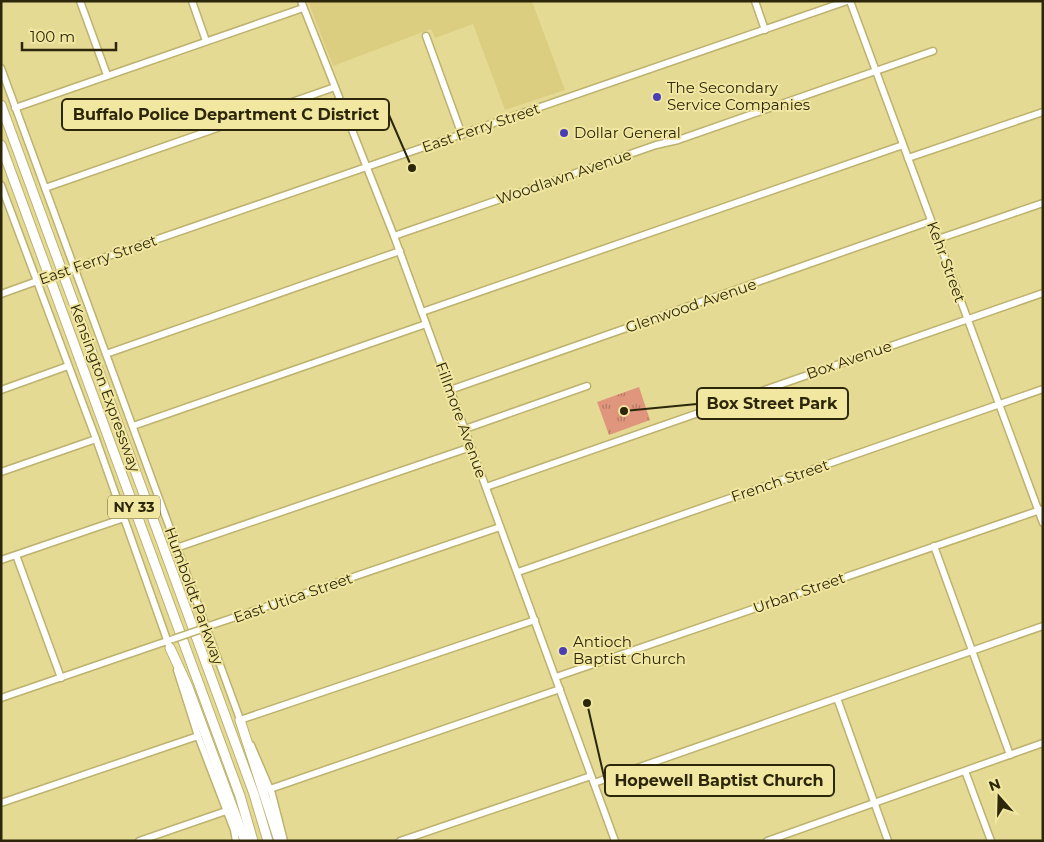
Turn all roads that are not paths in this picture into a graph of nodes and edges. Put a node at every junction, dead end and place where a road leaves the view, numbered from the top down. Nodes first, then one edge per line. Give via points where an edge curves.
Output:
1 (80, 1) edge
2 (192, 1) edge
3 (755, 1) edge
4 (849, 1) edge
5 (836, 3) edge
6 (302, 4) edge
7 (765, 30) junction
8 (426, 36) dead end
9 (206, 41) junction
10 (933, 51) dead end
11 (1, 68) edge
12 (876, 71) junction
13 (107, 75) junction
14 (335, 87) junction
15 (1, 105) edge
16 (16, 108) junction
17 (1043, 112) edge
18 (462, 135) junction
19 (903, 145) junction
20 (1, 146) edge
21 (908, 158) junction
22 (366, 167) junction
23 (1, 185) edge
24 (45, 188) junction
25 (1043, 203) edge
26 (931, 221) junction
27 (394, 236) junction
28 (938, 239) junction
29 (400, 251) junction
30 (72, 269) junction
31 (39, 281) junction
32 (1043, 293) edge
33 (1, 294) edge
34 (422, 312) junction
35 (967, 319) junction
36 (426, 324) junction
37 (106, 354) junction
38 (68, 366) junction
39 (587, 386) dead end
40 (1043, 389) edge
41 (1, 390) edge
42 (450, 390) junction
43 (999, 404) junction
44 (132, 426) junction
45 (465, 429) junction
46 (96, 439) junction
47 (471, 447) junction
48 (1, 472) edge
49 (486, 487) junction
50 (1040, 509) edge
51 (124, 518) junction
52 (1043, 523) edge
53 (500, 527) junction
54 (934, 546) junction
55 (176, 548) junction
56 (16, 555) junction
57 (1, 560) edge
58 (518, 572) junction
59 (535, 620) junction
60 (1043, 626) edge
61 (204, 628) junction
62 (170, 643) junction
63 (972, 651) junction
64 (556, 677) junction
65 (61, 678) junction
66 (560, 689) junction
67 (1, 698) edge
68 (838, 698) junction
69 (240, 720) junction
70 (198, 736) junction
71 (1043, 743) edge
72 (1010, 755) junction
73 (965, 770) junction
74 (591, 776) junction
75 (594, 783) junction
76 (270, 789) junction
77 (1, 803) edge
78 (875, 803) junction
79 (226, 811) junction
80 (140, 841) edge
81 (236, 841) edge
82 (245, 841) edge
83 (253, 841) edge
84 (268, 841) edge
85 (279, 841) edge
86 (284, 841) edge
87 (400, 841) edge
88 (615, 841) edge
89 (767, 841) edge
90 (888, 841) edge
91 (991, 841) edge

1 - 13 street
2 - 9 street
3 - 7 street
4 - 5 street, East Ferry Street
4 - 12 street, Kehr Street
5 - 7 street, East Ferry Street
6 - 9 street
6 - 14 street, Fillmore Avenue
7 - 18 street, East Ferry Street
8 - 18 street
9 - 13 street
10 - 12 street, Woodlawn Avenue
11 - 16 street, Humboldt Parkway
12 - 19 street, Kehr Street
12 - 27 street, Woodlawn Avenue
13 - 16 street
14 - 22 street, Fillmore Avenue
14 - 24 street
15 - 84 highway, Kensington Expressway / NY 33 via 254,794
16 - 24 street, Humboldt Parkway
17 - 21 street
18 - 22 street, East Ferry Street
19 - 21 street, Kehr Street
19 - 34 street
20 - 83 highway, Kensington Expressway / NY 33 via 240,796
21 - 26 street, Kehr Street
22 - 27 street, Fillmore Avenue
22 - 30 street, East Ferry Street
23 - 31 street via 7,210
24 - 30 street, Humboldt Parkway
25 - 28 street
26 - 28 street, Kehr Street
26 - 42 street, Glenwood Avenue
27 - 29 street, Fillmore Avenue
28 - 35 street, Kehr Street
29 - 34 street, Fillmore Avenue
29 - 37 street
30 - 31 street, East Ferry Street, bridge
30 - 37 street, Humboldt Parkway
31 - 33 street, East Ferry Street
31 - 38 street
32 - 35 street, Box Avenue
34 - 36 street, Fillmore Avenue
35 - 43 street, Kehr Street
35 - 49 street, Box Avenue
36 - 42 street, Fillmore Avenue
36 - 44 street
37 - 44 street, Humboldt Parkway
38 - 41 street
38 - 46 street
39 - 45 street
40 - 43 street, French Street
42 - 45 street, Fillmore Avenue
43 - 50 street, Kehr Street
43 - 58 street, French Street
44 - 55 street, Humboldt Parkway
45 - 47 street, Fillmore Avenue
46 - 48 street
46 - 51 street
47 - 49 street, Fillmore Avenue
47 - 55 street
49 - 53 street, Fillmore Avenue
50 - 52 street, Kehr Street
50 - 54 street, Urban Street
51 - 56 street
51 - 62 street
53 - 58 street, Fillmore Avenue
53 - 61 street, East Utica Street
54 - 63 street
54 - 64 street, Urban Street
55 - 61 street, Humboldt Parkway
56 - 57 street
56 - 65 street
58 - 59 street, Fillmore Avenue
59 - 64 street, Fillmore Avenue
59 - 69 street
60 - 63 street
61 - 62 street, East Utica Street, bridge
61 - 69 street, Humboldt Parkway
62 - 65 street, East Utica Street
62 - 70 street
62 - 82 highway
63 - 68 street
63 - 72 street
64 - 66 street, Fillmore Avenue
65 - 67 street, East Utica Street
66 - 74 street, Fillmore Avenue
66 - 76 street
68 - 75 street
68 - 78 street
69 - 76 street, Humboldt Parkway
69 - 85 highway
70 - 77 street
70 - 79 street
71 - 72 street
72 - 73 street
73 - 78 street
73 - 91 street
74 - 75 street, Fillmore Avenue
74 - 87 street
75 - 88 street, Fillmore Avenue
76 - 86 street, Humboldt Parkway
78 - 89 street
78 - 90 street
79 - 80 street
79 - 81 street

